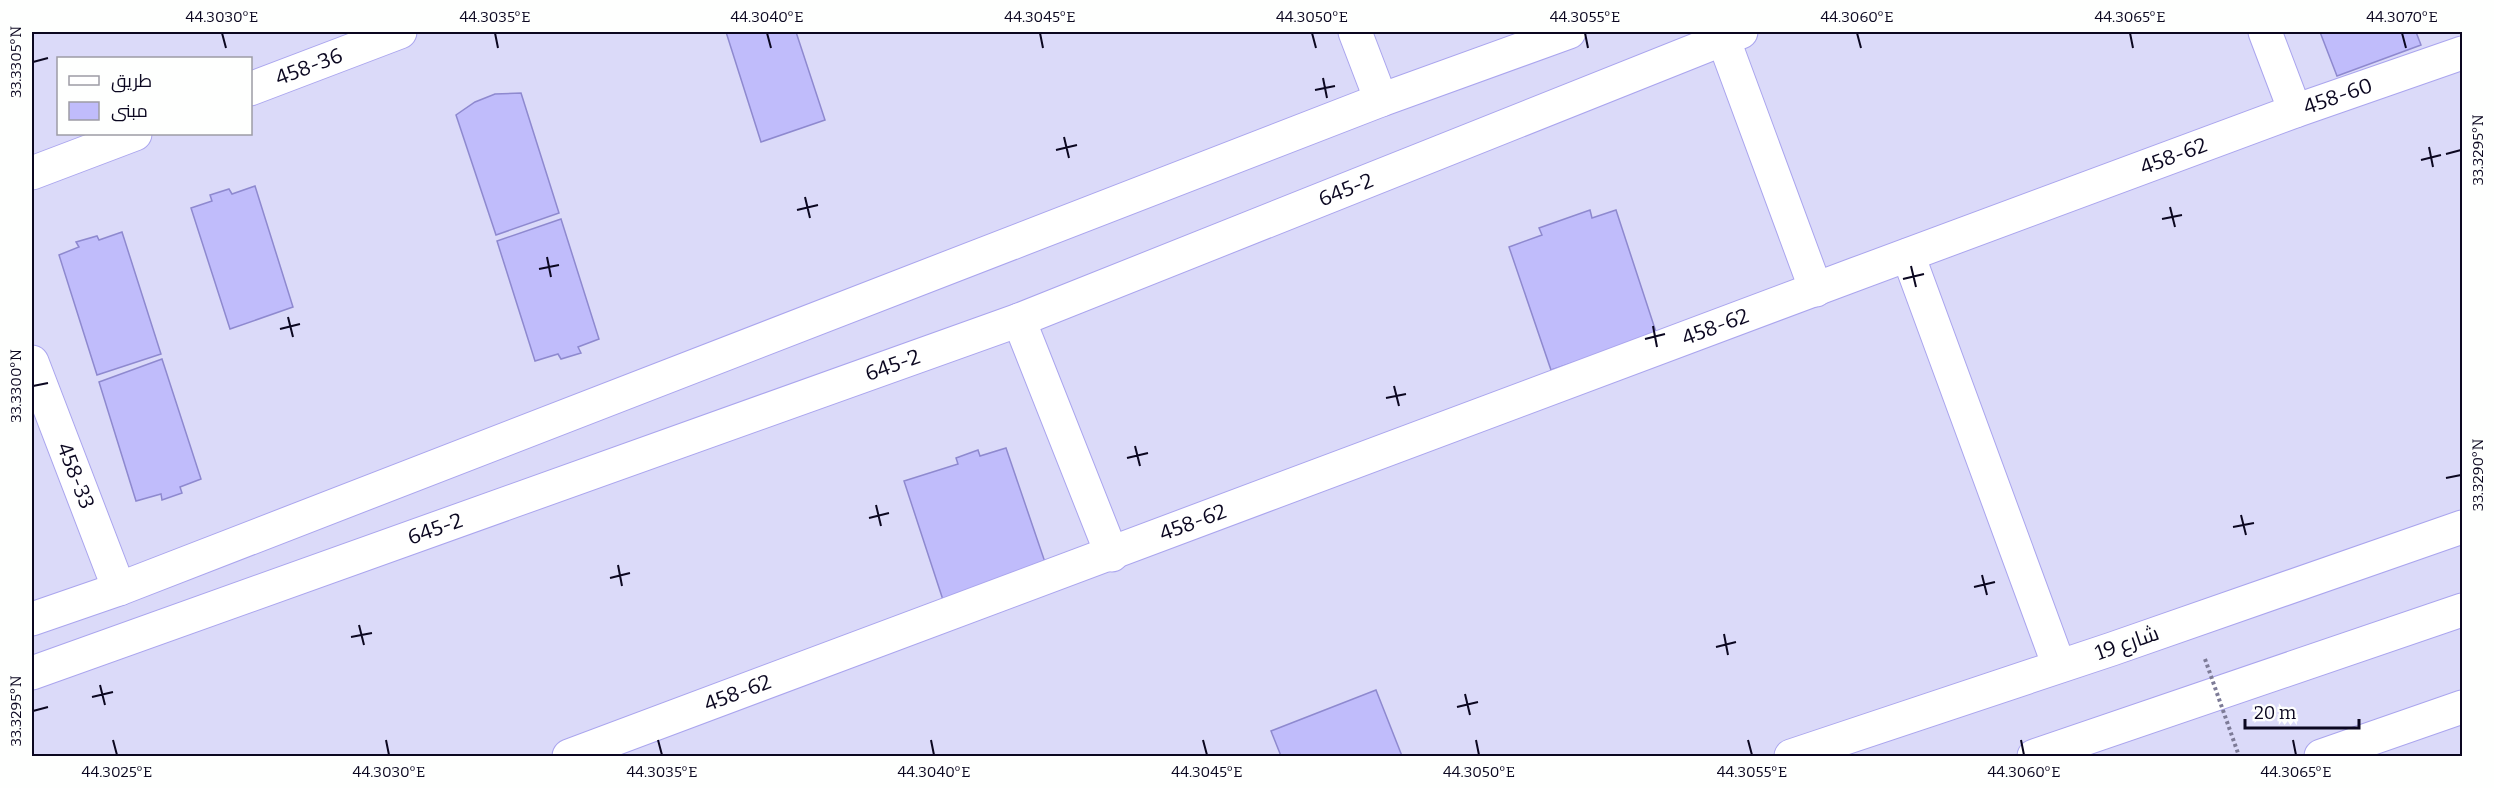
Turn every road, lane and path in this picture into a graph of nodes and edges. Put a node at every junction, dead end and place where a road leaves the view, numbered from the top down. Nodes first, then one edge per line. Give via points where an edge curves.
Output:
1 (400, 32) edge
2 (1355, 32) edge
3 (1569, 32) edge
4 (2265, 32) edge
5 (1732, 35) edge
6 (2463, 53) edge
7 (252, 88) edge
8 (1381, 100) junction
9 (2295, 111) junction
10 (132, 135) edge
11 (32, 173) edge
12 (1908, 255) junction
13 (1816, 290) junction
14 (1019, 320) junction
15 (32, 362) edge
16 (2463, 527) edge
17 (1112, 555) junction
18 (119, 589) junction
19 (82, 602) junction
20 (2463, 610) edge
21 (32, 619) edge
22 (101, 648) junction
23 (2205, 659) dead end
24 (2059, 666) junction
25 (32, 673) edge
26 (2463, 707) edge
27 (569, 756) edge
28 (1791, 756) edge
29 (2034, 756) edge
30 (2239, 756) edge
31 (2321, 756) edge

1 - 7 main road, 458-36
2 - 8 main road
3 - 8 main road
4 - 9 main road, 458-60
5 - 13 main road
5 - 14 main road, 645-2
6 - 9 main road, 458-60
8 - 18 main road
9 - 12 main road, 458-62
10 - 11 main road
12 - 13 main road, 458-62
12 - 24 main road
13 - 17 main road, 458-62
14 - 17 main road
14 - 22 main road, 645-2
15 - 18 main road, 458-33
16 - 24 main road, شارع 19
17 - 27 main road, 458-62
18 - 19 main road
19 - 21 main road
19 - 22 main road
20 - 29 main road
22 - 25 main road, 645-2
23 - 30 path, bridge
24 - 28 main road, شارع 19
26 - 31 main road

